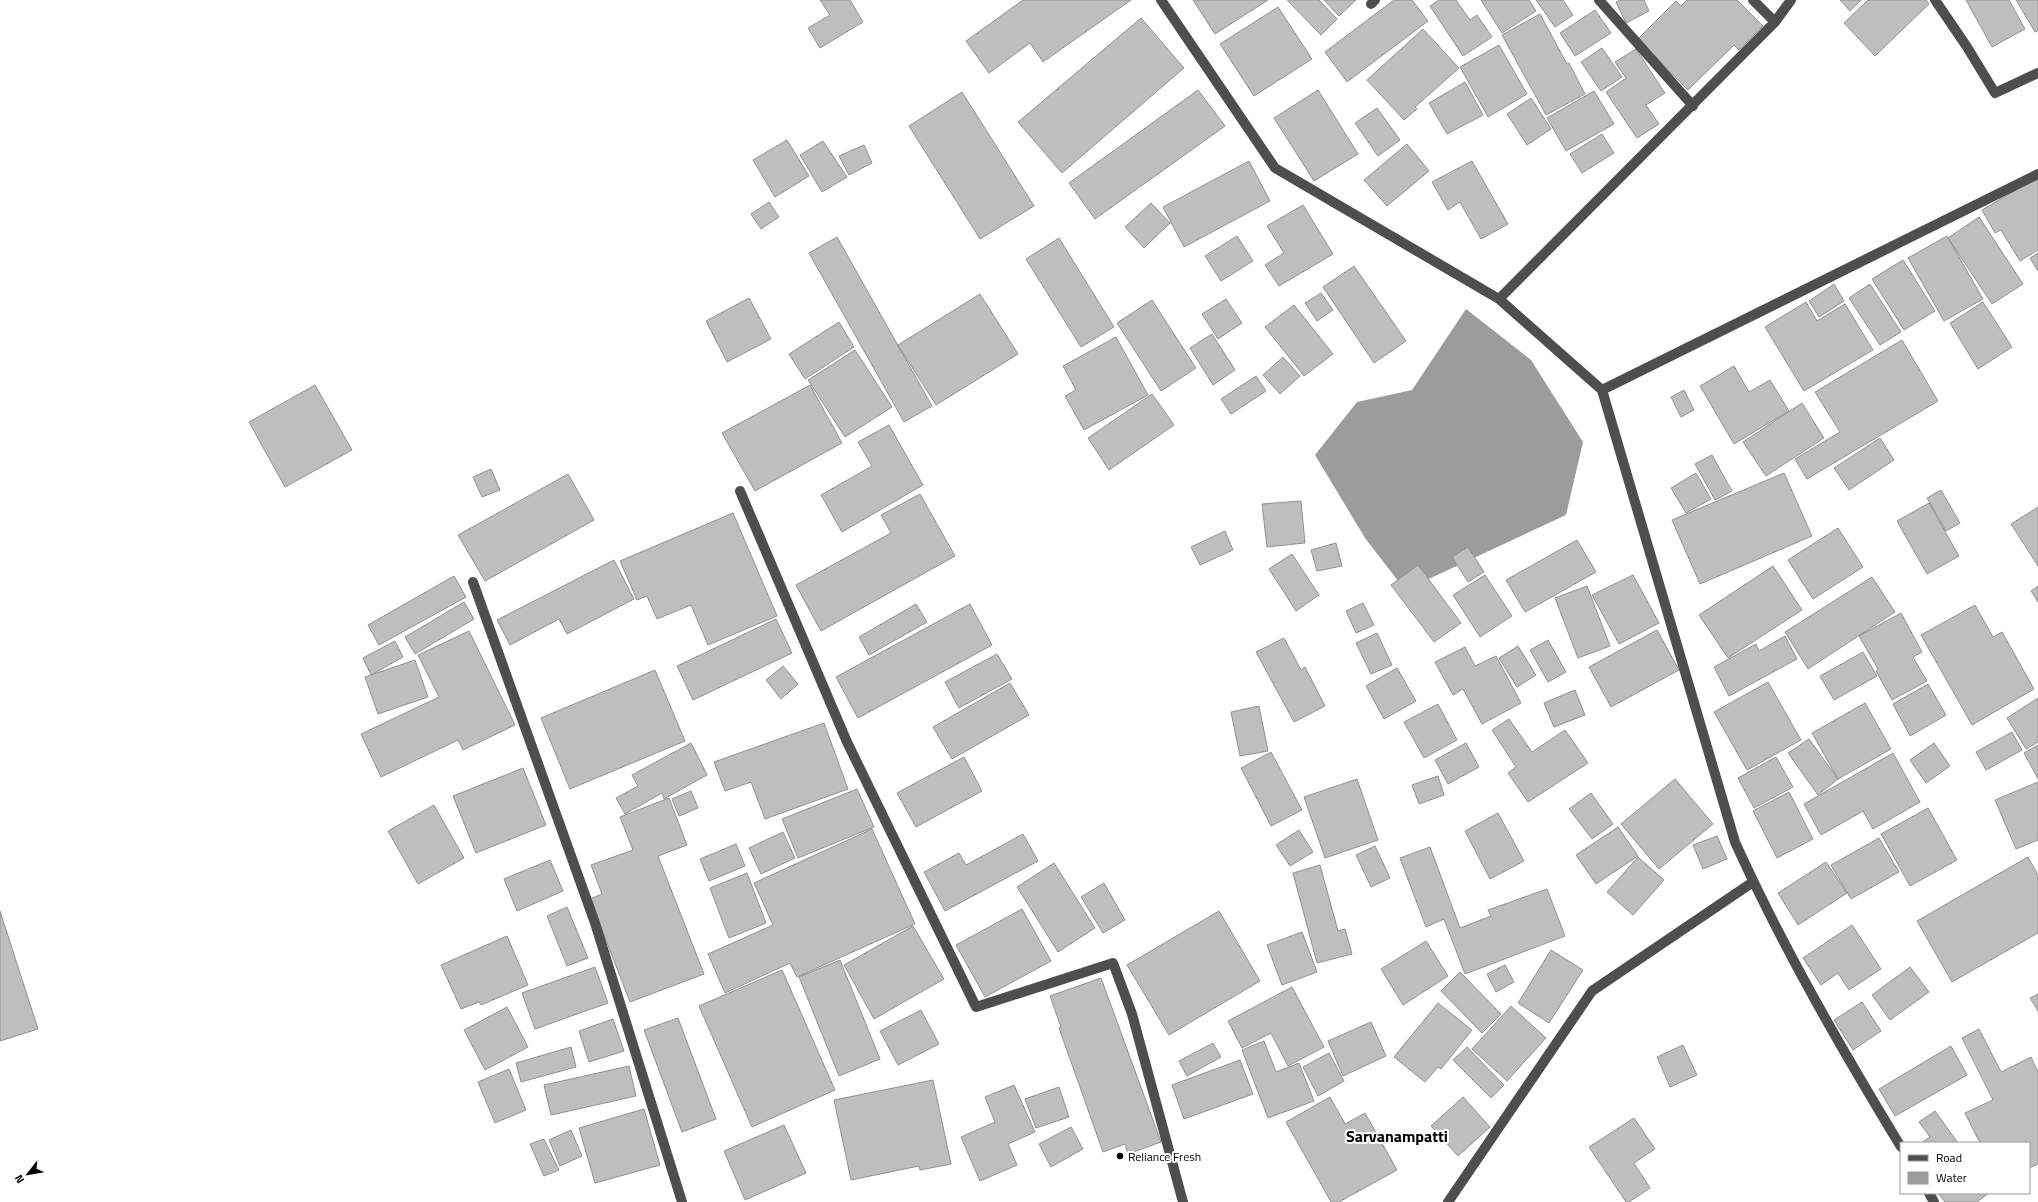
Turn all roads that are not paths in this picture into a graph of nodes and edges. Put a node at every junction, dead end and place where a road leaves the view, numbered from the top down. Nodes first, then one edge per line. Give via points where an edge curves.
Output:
1 (1161, 0) edge
2 (1599, 0) edge
3 (1753, 0) edge
4 (1792, 0) edge
5 (1935, 0) edge
6 (1775, 22) junction
7 (2038, 73) edge
8 (1693, 106) junction
9 (2038, 174) edge
10 (1499, 299) junction
11 (1602, 390) junction
12 (740, 491) dead end
13 (473, 582) dead end
14 (1753, 882) junction
15 (1900, 1145) edge
16 (682, 1202) edge
17 (1183, 1202) edge
18 (1448, 1202) edge

1 - 10 street via 1275,168
2 - 8 street
3 - 6 street
4 - 6 street
5 - 7 street via 1995,93
6 - 8 street
8 - 10 street
9 - 11 street
10 - 11 street
11 - 14 street via 1736,842
12 - 17 street via 847,742 976,1008 1113,962 1132,1014
13 - 16 street via 595,923
14 - 15 street via 1796,966
14 - 18 street via 1592,991

